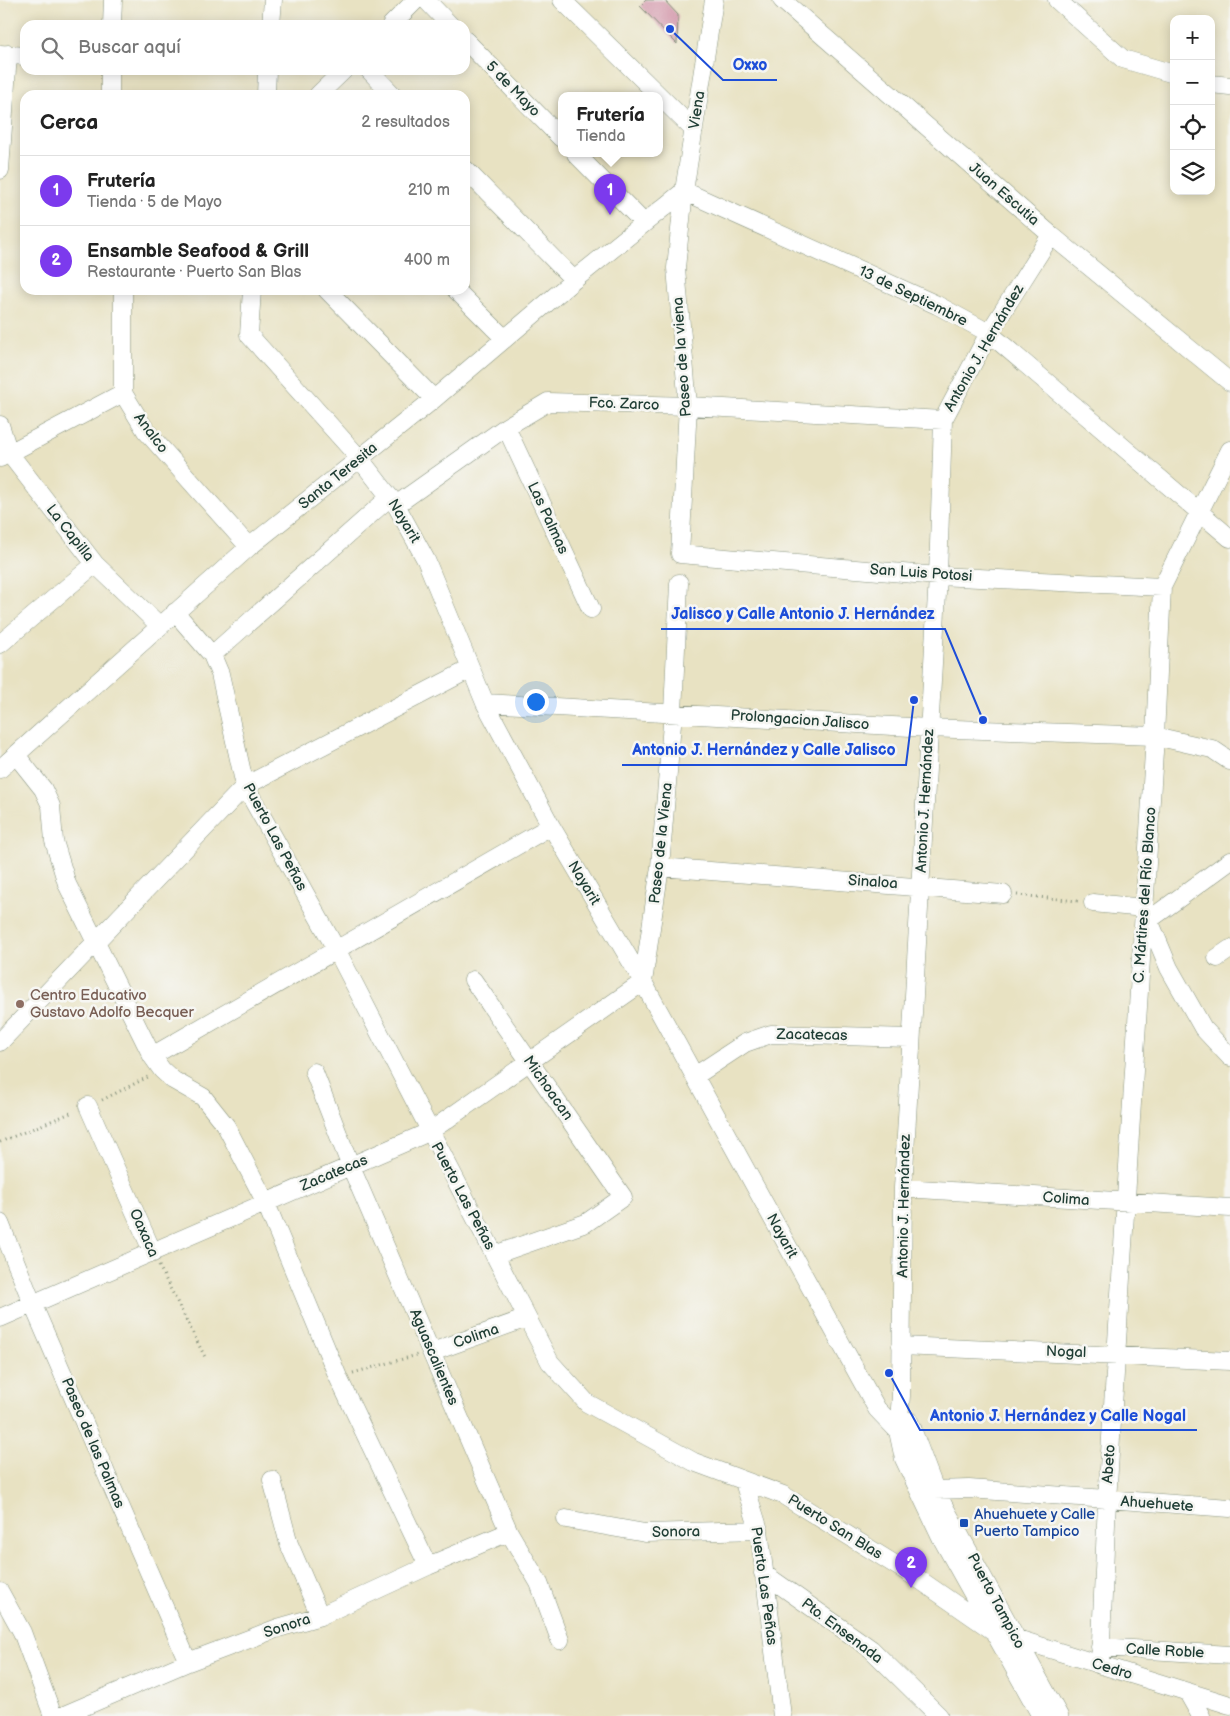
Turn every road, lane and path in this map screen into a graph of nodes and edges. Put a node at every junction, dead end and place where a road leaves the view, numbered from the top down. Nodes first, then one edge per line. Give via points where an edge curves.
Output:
1 (113, 0) edge
2 (273, 0) edge
3 (416, 0) edge
4 (426, 0) edge
5 (562, 0) edge
6 (782, 0) edge
7 (1057, 0) edge
8 (710, 2) edge
9 (112, 20) edge
10 (271, 20) edge
11 (396, 20) edge
12 (445, 20) edge
13 (470, 45) edge
14 (11, 54) edge
15 (1170, 73) edge
16 (110, 75) edge
17 (267, 75) edge
18 (339, 75) edge
19 (373, 75) edge
20 (1215, 84) edge
21 (1230, 86) edge
22 (110, 90) edge
23 (266, 90) edge
24 (323, 90) edge
25 (388, 90) edge
26 (655, 92) edge
27 (663, 99) edge
28 (694, 130) junction
29 (558, 135) edge
30 (579, 157) edge
31 (0, 170) edge
32 (470, 174) edge
33 (684, 191) junction
34 (643, 222) junction
35 (1051, 236) junction
36 (574, 280) junction
37 (123, 295) edge
38 (252, 295) edge
39 (332, 295) edge
40 (461, 295) edge
41 (989, 333) junction
42 (504, 338) junction
43 (1230, 382) edge
44 (123, 393) junction
45 (434, 398) junction
46 (688, 406) junction
47 (943, 420) junction
48 (0, 425) edge
49 (506, 427) junction
50 (1230, 450) edge
51 (5, 456) edge
52 (360, 459) junction
53 (393, 501) junction
54 (1199, 512) junction
55 (1230, 538) edge
56 (249, 547) junction
57 (680, 554) joint
58 (94, 564) junction
59 (938, 576) junction
60 (679, 583) dead end
61 (1162, 587) junction
62 (591, 609) dead end
63 (175, 612) junction
64 (160, 626) junction
65 (0, 644) edge
66 (212, 655) junction
67 (470, 669) junction
68 (485, 702) junction
69 (673, 712) junction
70 (928, 728) junction
71 (1155, 736) junction
72 (16, 755) junction
73 (1230, 761) edge
74 (0, 769) edge
75 (245, 786) junction
76 (551, 826) junction
77 (1230, 861) edge
78 (660, 867) junction
79 (920, 886) junction
80 (1003, 894) joint
81 (1093, 903) joint
82 (1147, 914) junction
83 (96, 941) junction
84 (336, 949) junction
85 (473, 980) dead end
86 (642, 982) junction
87 (910, 1038) junction
88 (0, 1042) edge
89 (152, 1056) junction
90 (1230, 1057) edge
91 (529, 1062) junction
92 (314, 1072) dead end
93 (694, 1076) junction
94 (88, 1106) dead end
95 (429, 1132) junction
96 (351, 1167) junction
97 (903, 1188) junction
98 (265, 1201) junction
99 (1124, 1203) junction
100 (1230, 1208) edge
101 (0, 1223) edge
102 (153, 1253) junction
103 (494, 1255) junction
104 (33, 1305) junction
105 (0, 1318) edge
106 (527, 1318) junction
107 (901, 1346) junction
108 (432, 1352) junction
109 (1117, 1354) junction
110 (205, 1357) dead end
111 (1230, 1361) edge
112 (338, 1376) junction
113 (905, 1431) junction
114 (272, 1480) dead end
115 (744, 1482) junction
116 (935, 1490) junction
117 (1107, 1501) junction
118 (1230, 1508) edge
119 (566, 1519) dead end
120 (759, 1530) junction
121 (509, 1532) junction
122 (428, 1566) junction
123 (763, 1573) junction
124 (0, 1592) edge
125 (320, 1616) junction
126 (995, 1632) junction
127 (560, 1640) dead end
128 (1017, 1640) junction
129 (1100, 1647) junction
130 (1230, 1655) edge
131 (188, 1662) junction
132 (1100, 1666) junction
133 (1188, 1693) junction
134 (1230, 1706) edge
135 (83, 1712) edge
136 (53, 1716) edge
137 (62, 1716) edge
138 (782, 1716) edge
139 (939, 1716) edge
140 (1041, 1716) edge
141 (1059, 1716) edge
142 (1201, 1716) edge

1 - 9 street
2 - 10 street
3 - 11 street
4 - 12 street
5 - 26 street
6 - 35 street, Juan Escutia
7 - 15 street via 1123,59
8 - 28 street, Viena
13 - 29 street, 5 de Mayo
14 - 31 street
16 - 22 street
17 - 23 street
18 - 24 street
19 - 25 street
20 - 21 street
27 - 28 street
28 - 33 street, Viena
30 - 34 street
32 - 36 street
33 - 34 street, Santa Teresita
33 - 41 street, 13 de Septiembre via 937,305
33 - 46 street, Paseo de la viena via 676,268
34 - 36 street, Santa Teresita
35 - 41 street, Antonio J. Hernández
35 - 43 street, Juan Escutia
36 - 42 street, Santa Teresita
37 - 44 street
38 - 52 street, Nayarit via 249,335
39 - 45 street
40 - 42 street
41 - 47 street, Antonio J. Hernández
41 - 54 street, 13 de Septiembre
42 - 45 street, Santa Teresita
44 - 51 street
44 - 56 street, Analco via 146,431
45 - 52 street, Santa Teresita
46 - 47 street, Fco. Zarco
46 - 49 street, Fco. Zarco via 548,402
46 - 57 street, Paseo de la viena
47 - 59 street, Antonio J. Hernández
48 - 51 street, La Capilla
49 - 53 street, Fco. Zarco
49 - 62 street, Las Palmas
50 - 54 street
51 - 58 street, La Capilla
52 - 53 street, Nayarit
52 - 56 street, Santa Teresita
53 - 66 street, Fco. Zarco
53 - 67 street, Nayarit via 426,560
54 - 55 street, 13 de Septiembre
54 - 61 street
56 - 63 street, Santa Teresita
57 - 59 street, San Luis Potosi
58 - 64 street, La Capilla
58 - 65 street
59 - 61 street, San Luis Potosi
59 - 70 street, Antonio J. Hernández
60 - 69 street, Paseo de la Viena
61 - 71 street, C. Mártires del Río Blanco
63 - 64 street, Santa Teresita
63 - 66 street, Puerto Las Peñas
64 - 72 street, Santa Teresita
66 - 75 street, Puerto Las Peñas via 220,674
67 - 68 street, Nayarit
67 - 75 street
68 - 69 street, Prolongacion Jalisco
68 - 76 street, Nayarit
69 - 70 street, Prolongacion Jalisco
69 - 78 street, Paseo de la Viena
70 - 71 street, Prolongacion Jalisco
70 - 79 street, Antonio J. Hernández
71 - 73 street, Prolongacion Jalisco via 1212,750
71 - 82 street, C. Mártires del Río Blanco
72 - 74 street, Santa Teresita
72 - 83 street via 43,789 51,806 54,841 67,884
75 - 83 street
75 - 84 street, Puerto Las Peñas
76 - 84 street
76 - 86 street, Nayarit
77 - 82 street
78 - 79 street, Sinaloa
78 - 86 street, Paseo de la Viena
79 - 80 street, Sinaloa
79 - 87 street, Antonio J. Hernández
80 - 81 path
81 - 82 street
82 - 90 street via 1169,968 1203,1028
82 - 99 street, C. Mártires del Río Blanco
83 - 88 street
83 - 89 street
84 - 89 street
84 - 95 street, Puerto Las Peñas
85 - 91 street, Michoacan
86 - 91 street, Zacatecas
86 - 93 street, Nayarit
87 - 93 street, Zacatecas via 771,1034 745,1043
87 - 97 street, Antonio J. Hernández
89 - 98 street via 173,1080 204,1097 226,1126
91 - 95 street, Zacatecas
91 - 103 street, Michoacan via 623,1196 586,1223
92 - 96 street, Aguascalientes
93 - 113 street, Nayarit via 877,1409
94 - 102 street, Oaxaca
95 - 96 street, Zacatecas
95 - 103 street, Puerto Las Peñas
96 - 98 street, Zacatecas
96 - 108 street, Aguascalientes
97 - 99 street, Colima
97 - 107 street, Antonio J. Hernández
98 - 102 street, Zacatecas
98 - 112 street
99 - 100 street, Colima
99 - 109 street, Abeto
101 - 104 street, Paseo de las Palmas
102 - 104 street, Zacatecas
102 - 110 path, Oaxaca
103 - 106 street, Puerto Las Peñas
104 - 105 street, Zacatecas
104 - 131 street, Paseo de las Palmas
106 - 108 street, Colima
106 - 115 street, Puerto Las Peñas via 550,1362 587,1402 694,1462
107 - 109 street, Nogal
107 - 113 street, Antonio J. Hernández
108 - 112 path
108 - 121 street, Aguascalientes
109 - 111 street, Nogal
109 - 117 street, Abeto
112 - 122 street
113 - 116 street, Puerto Tampico
113 - 126 street, Puerto Tampico via 904,1459 941,1537
114 - 125 street via 289,1544
115 - 120 street, Puerto Las Peñas
115 - 126 street, Puerto San Blas via 782,1494 814,1513
116 - 117 street, Ahuehuete via 969,1489
116 - 128 street, Puerto Tampico
117 - 118 street, Ahuehuete
117 - 129 street, Abeto
119 - 120 street, Sonora via 645,1533
120 - 123 street, Puerto Las Peñas
121 - 122 street, Sonora
121 - 127 street, Aguascalientes via 539,1583
122 - 125 street, Sonora
123 - 138 street, Puerto Las Peñas
123 - 139 street, Pto. Ensenada via 871,1649
124 - 136 street via 22,1632
125 - 131 street, Sonora
126 - 128 street, Cedro
126 - 140 street, Puerto Tampico
128 - 132 street, Cedro
128 - 141 street, Puerto Tampico
129 - 130 street, Calle Roble
129 - 132 street, Abeto
131 - 135 street, Sonora
132 - 133 street, Cedro
133 - 134 street, Cedro
133 - 142 street
135 - 137 street, Sonora

